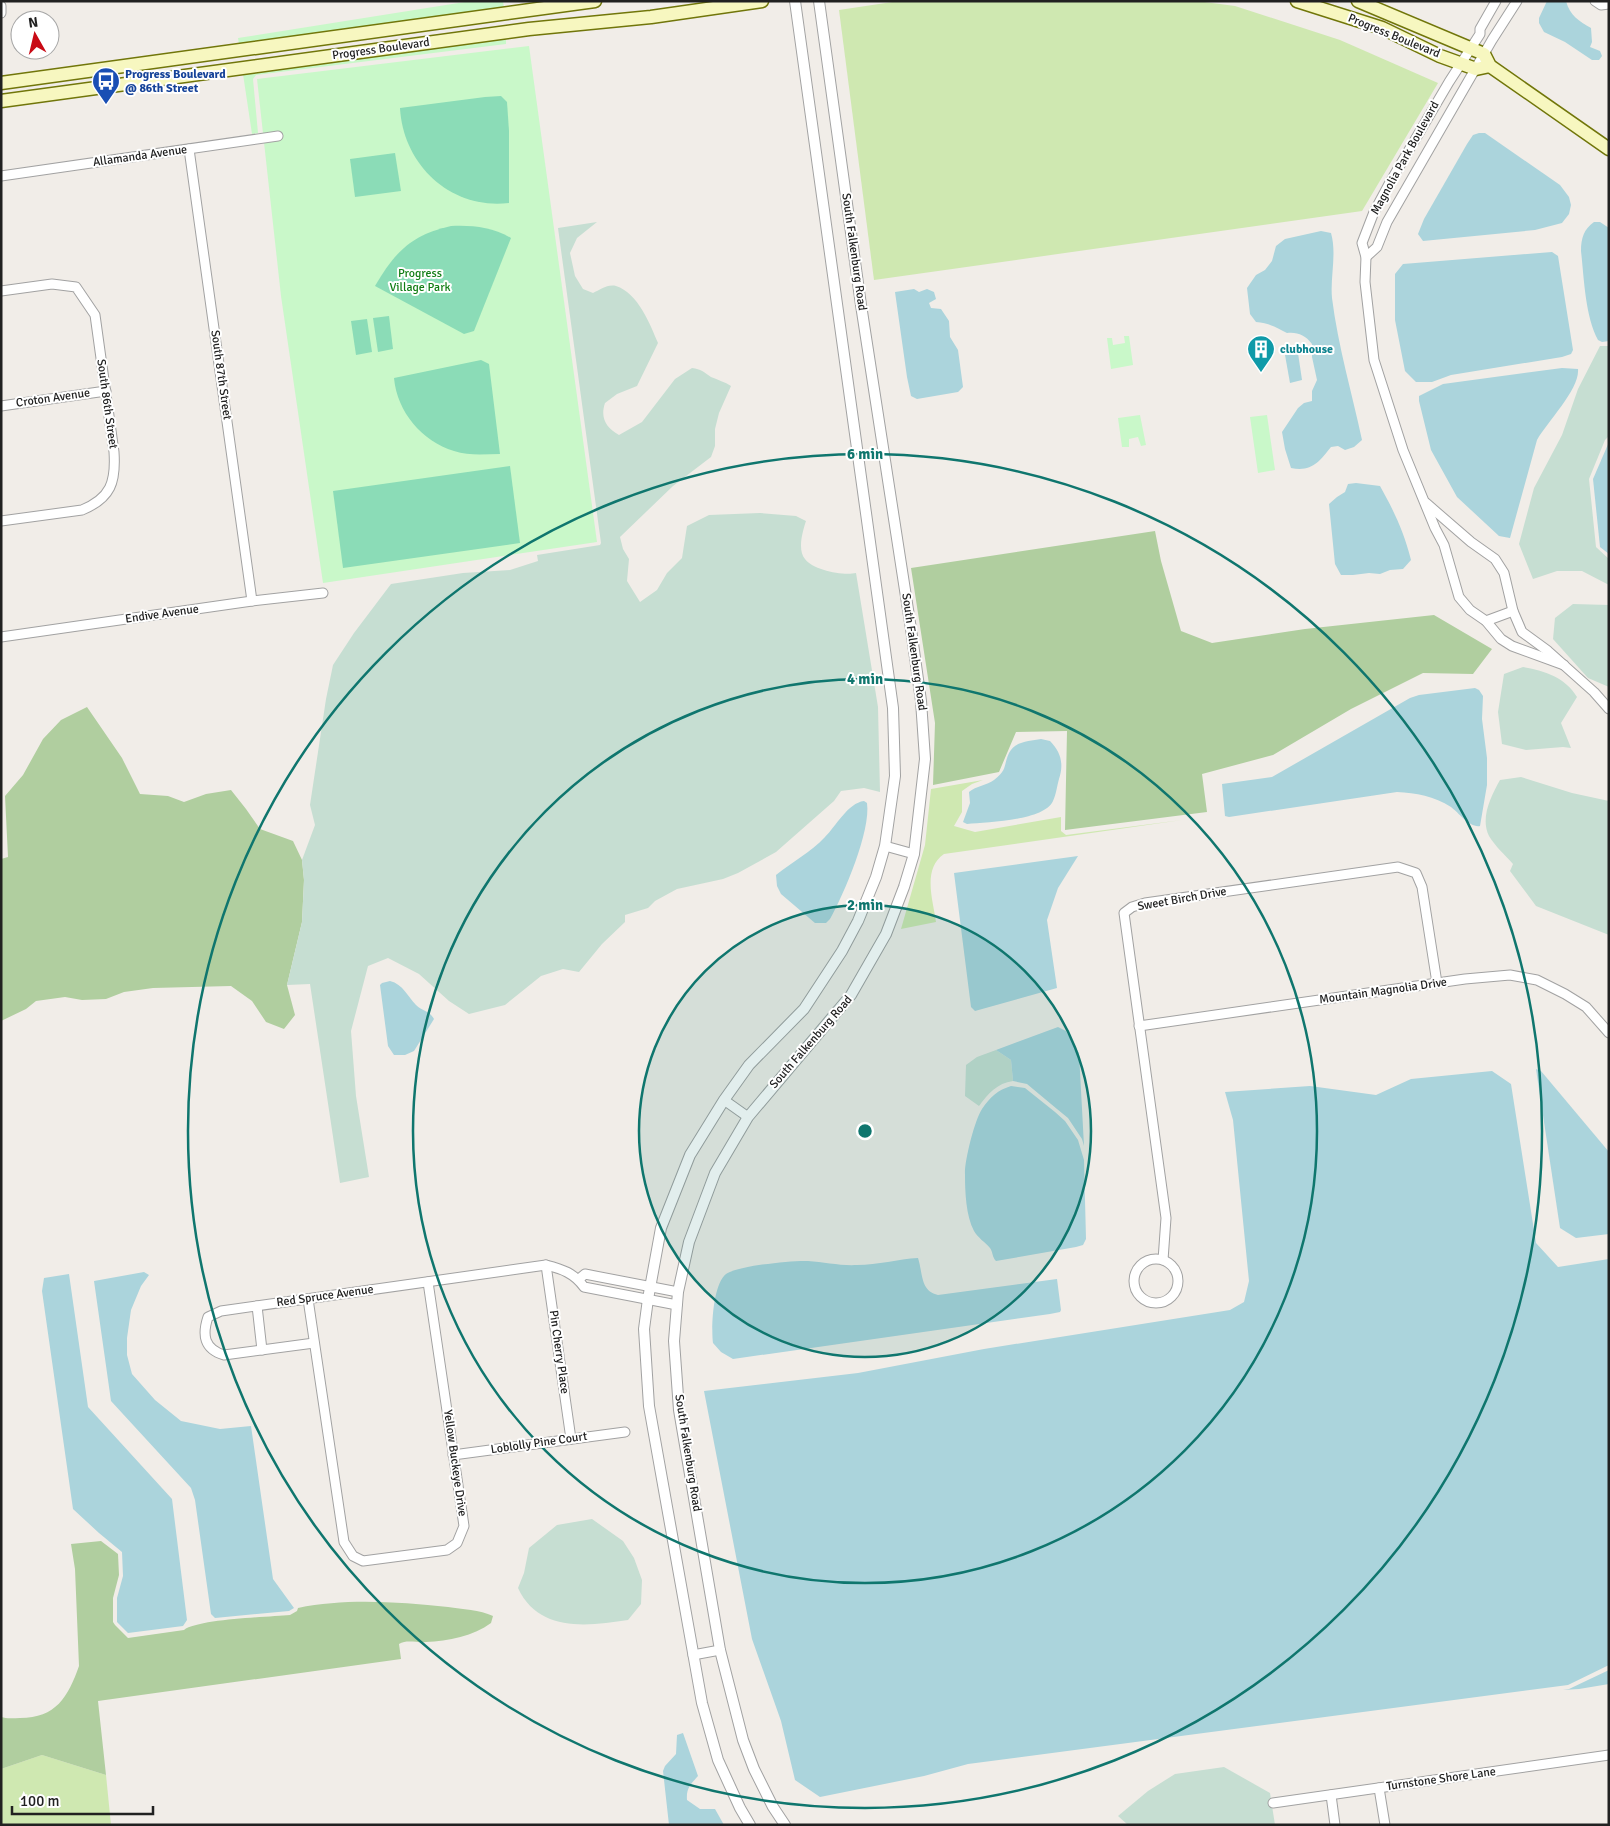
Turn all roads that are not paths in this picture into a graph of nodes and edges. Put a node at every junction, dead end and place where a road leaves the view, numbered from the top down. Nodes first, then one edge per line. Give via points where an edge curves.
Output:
1 (595, 1) edge
2 (762, 1) edge
3 (796, 1) edge
4 (819, 1) edge
5 (1297, 1) edge
6 (1358, 1) edge
7 (1496, 1) edge
8 (1517, 1) edge
9 (1595, 1) edge
10 (1609, 4) edge
11 (411, 26) junction
12 (1470, 49) junction
13 (233, 51) junction
14 (1484, 54) junction
15 (136, 63) junction
16 (1460, 63) junction
17 (268, 65) junction
18 (1490, 66) junction
19 (1476, 69) junction
20 (139, 82) junction
21 (1, 83) edge
22 (1, 102) edge
23 (278, 136) dead end
24 (1609, 149) edge
25 (189, 150) junction
26 (1, 176) edge
27 (1366, 257) junction
28 (1, 292) edge
29 (106, 391) junction
30 (1, 406) edge
31 (1424, 501) junction
32 (1, 521) edge
33 (323, 593) dead end
34 (252, 601) junction
35 (1513, 611) junction
36 (1486, 621) junction
37 (1, 637) edge
38 (1564, 665) junction
39 (1609, 709) edge
40 (885, 846) junction
41 (914, 854) junction
42 (1437, 983) junction
43 (1139, 1026) junction
44 (1609, 1033) edge
45 (724, 1100) junction
46 (748, 1117) junction
47 (1163, 1260) junction
48 (546, 1265) junction
49 (603, 1278) junction
50 (579, 1279) junction
51 (428, 1282) junction
52 (650, 1286) junction
53 (601, 1291) junction
54 (678, 1292) junction
55 (308, 1299) junction
56 (648, 1299) junction
57 (677, 1305) junction
58 (257, 1306) junction
59 (314, 1343) junction
60 (262, 1350) junction
61 (625, 1432) dead end
62 (571, 1439) junction
63 (453, 1454) junction
64 (720, 1650) junction
65 (693, 1655) junction
66 (1609, 1755) edge
67 (1379, 1788) junction
68 (1331, 1794) junction
69 (1273, 1803) dead end
70 (750, 1825) edge
71 (786, 1825) edge
72 (1335, 1825) edge
73 (1384, 1825) edge

1 - 11 main road, Progress Boulevard
2 - 17 main road, Progress Boulevard
3 - 40 street, South Falkenburg Road via 893,708 896,776
4 - 41 street, South Falkenburg Road via 921,701 925,759
5 - 16 main road, Progress Boulevard via 1382,28
6 - 12 main road, Progress Boulevard
7 - 12 street, Magnolia Park Boulevard
8 - 14 street, Magnolia Park Boulevard
9 - 10 street via 1601,5
11 - 13 main road, Progress Boulevard
11 - 17 main road via 388,37 279,52
12 - 14 main road, Progress Boulevard
12 - 16 street, Magnolia Park Boulevard
13 - 15 main road, Progress Boulevard
13 - 17 main road via 263,56
14 - 18 main road
14 - 19 street, Magnolia Park Boulevard
15 - 20 main road
15 - 21 main road, Progress Boulevard
16 - 19 main road, Progress Boulevard
16 - 27 street, Magnolia Park Boulevard via 1374,212 1362,243
17 - 20 main road, Progress Boulevard
18 - 19 main road
18 - 24 main road
19 - 27 street, Magnolia Park Boulevard via 1387,222 1377,247
20 - 22 main road, Progress Boulevard
23 - 25 street, Allamanda Avenue
25 - 26 street, Allamanda Avenue
25 - 34 street, South 87th Street
27 - 31 street, Magnolia Park Boulevard via 1365,282 1374,360 1402,450
28 - 29 street, South 86th Street via 52,284 76,287 94,314
29 - 30 street, Croton Avenue
29 - 32 street, South 86th Street via 115,468 113,484 104,497 82,510
31 - 35 street, Magnolia Park Boulevard via 1495,559 1504,573
31 - 36 street, Magnolia Park Boulevard via 1444,545 1459,597
33 - 34 street, Endive Avenue
34 - 37 street, Endive Avenue
35 - 36 street
35 - 38 street, Magnolia Park Boulevard via 1522,632
36 - 38 street, Magnolia Park Boulevard via 1501,639 1512,646
38 - 39 street, Magnolia Park Boulevard
40 - 41 street
40 - 45 street, South Falkenburg Road via 858,921 842,952 804,1009 750,1065
41 - 46 street, South Falkenburg Road via 886,934 851,995
42 - 43 street, Mountain Magnolia Drive
42 - 43 street, Sweet Birch Drive via 1422,887 1416,873 1398,867 1145,903 1124,913
42 - 44 street, Mountain Magnolia Drive via 1510,975 1537,980 1586,1007
43 - 47 street, Sweet Birch Drive via 1166,1218
45 - 46 street
45 - 52 street, South Falkenburg Road via 690,1155 661,1228
46 - 54 street, South Falkenburg Road via 715,1173 689,1242
47 - 47 street via 1170,1264 1178,1277 1176,1292 1164,1302 1148,1303 1134,1288 1134,1274 1143,1263
48 - 50 street, Red Spruce Avenue via 564,1269
48 - 51 street, Red Spruce Avenue
48 - 62 street, Pin Cherry Place
49 - 50 street via 585,1274
49 - 52 street
49 - 53 street
50 - 53 street, Red Spruce Avenue via 584,1287
51 - 55 street, Red Spruce Avenue
51 - 63 street, Yellow Buckeye Drive
52 - 54 street
52 - 56 street, South Falkenburg Road
53 - 56 street, Red Spruce Avenue
54 - 57 street, South Falkenburg Road
55 - 58 street, Red Spruce Avenue
55 - 59 street, Yellow Buckeye Drive
56 - 57 street, Red Spruce Avenue
56 - 65 street, South Falkenburg Road via 644,1329 649,1406
57 - 64 street, South Falkenburg Road via 674,1340 679,1410
58 - 60 street
58 - 60 street, Red Spruce Avenue via 221,1311 208,1317 204,1329 206,1343 215,1352 224,1355
59 - 60 street, Red Spruce Avenue
59 - 63 street, Yellow Buckeye Drive via 344,1542 353,1556 363,1561 447,1550 457,1543 464,1526
61 - 62 street, Loblolly Pine Court
62 - 63 street, Loblolly Pine Court
64 - 65 street
64 - 71 street, South Falkenburg Road via 742,1740 773,1807
65 - 70 street, South Falkenburg Road via 718,1760
66 - 67 street, Turnstone Shore Lane
67 - 68 street, Turnstone Shore Lane
67 - 73 street
68 - 69 street, Turnstone Shore Lane
68 - 72 street

